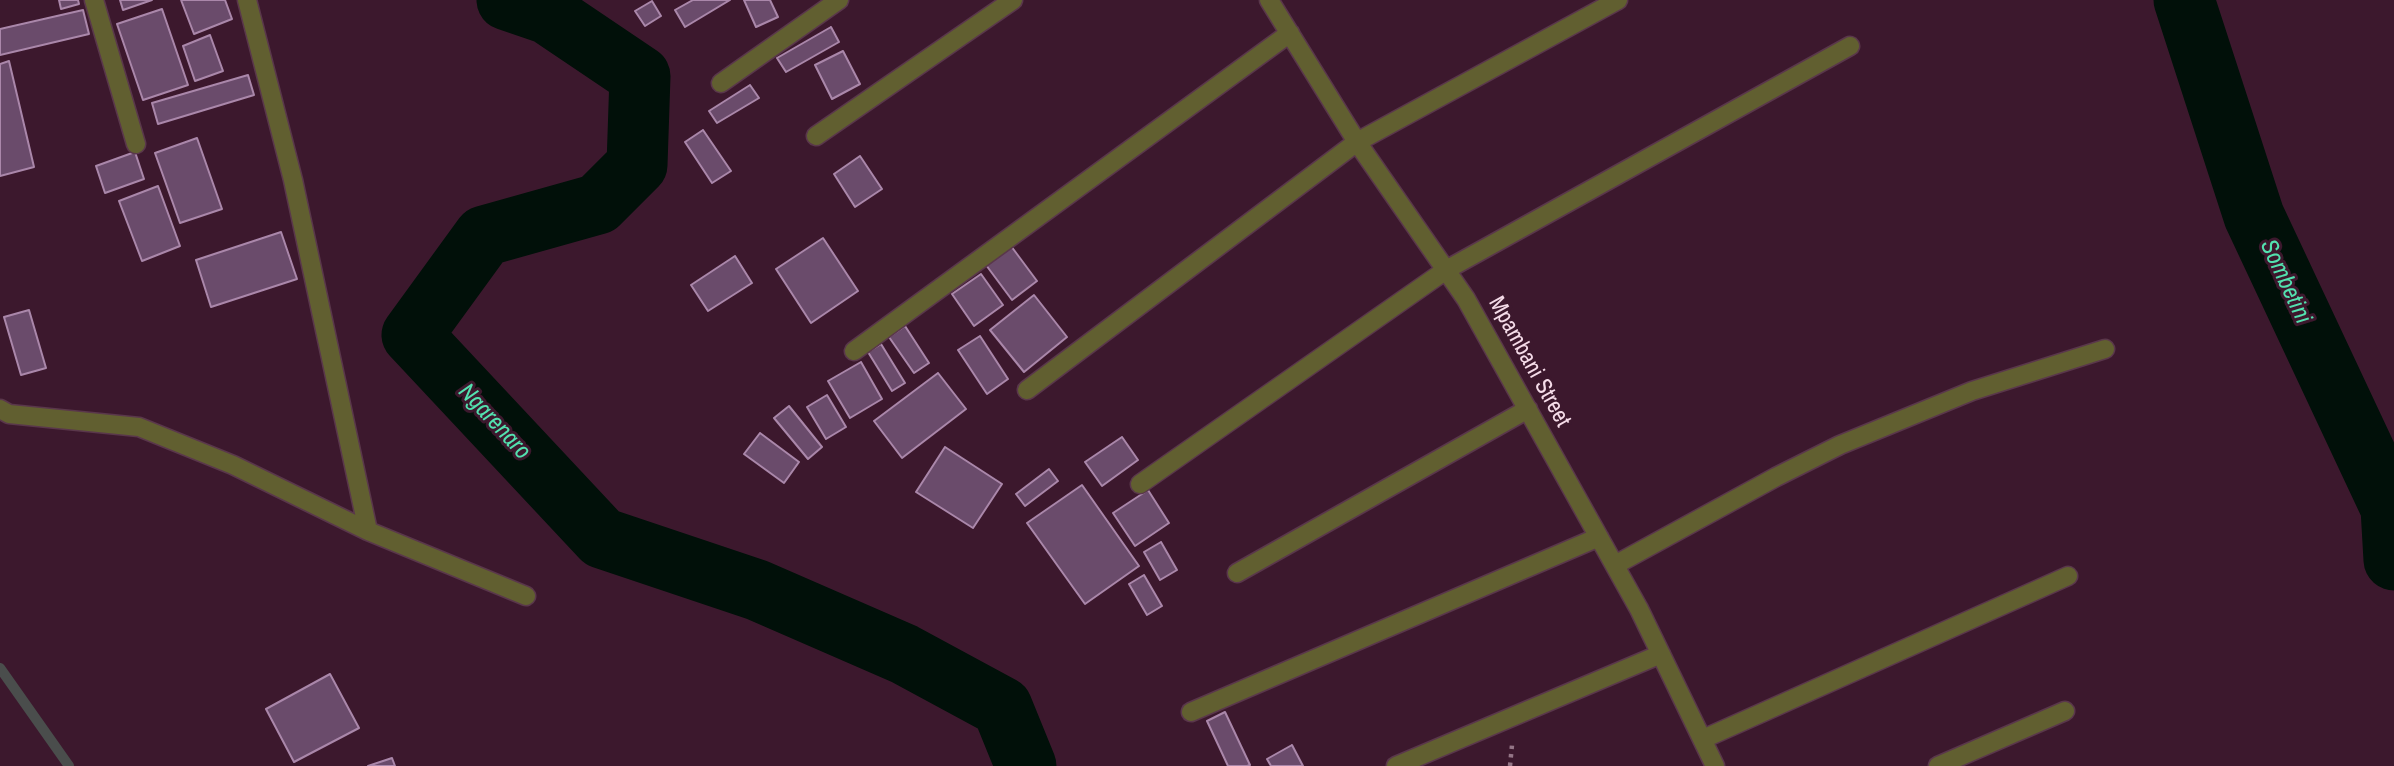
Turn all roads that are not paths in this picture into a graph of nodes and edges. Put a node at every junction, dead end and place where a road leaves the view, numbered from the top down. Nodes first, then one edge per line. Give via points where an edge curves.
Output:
1 (94, 0) edge
2 (247, 0) edge
3 (839, 0) edge
4 (1013, 0) edge
5 (1269, 0) edge
6 (1618, 0) edge
7 (1290, 33) junction
8 (1850, 46) dead end
9 (721, 83) dead end
10 (816, 136) dead end
11 (1357, 142) junction
12 (136, 144) dead end
13 (1446, 271) junction
14 (2105, 349) dead end
15 (854, 351) dead end
16 (1027, 390) dead end
17 (0, 409) edge
18 (1528, 409) junction
19 (1140, 484) dead end
20 (368, 531) junction
21 (1599, 537) junction
22 (1615, 565) junction
23 (1237, 573) dead end
24 (2067, 576) dead end
25 (526, 596) dead end
26 (1661, 654) junction
27 (2065, 711) dead end
28 (1191, 712) dead end
29 (1703, 740) junction
30 (1396, 766) edge
31 (1715, 766) edge
32 (1938, 766) edge

1 - 12 street
2 - 20 street via 292,180
3 - 9 street
4 - 10 street
5 - 7 street, Mpambani Street
6 - 11 street
7 - 11 street, Mpambani Street
7 - 15 street
8 - 13 street
11 - 13 street, Mpambani Street
11 - 16 street
13 - 18 street, Mpambani Street
13 - 19 street
14 - 22 street via 1972,391 1840,445
17 - 20 street via 9,414 139,427 233,465
18 - 21 street, Mpambani Street
18 - 23 street
20 - 25 street
21 - 22 street, Mpambani Street
21 - 28 street
22 - 26 street, Mpambani Street
24 - 29 street
26 - 29 street, Mpambani Street
26 - 30 street
27 - 32 street
29 - 31 street, Mpambani Street

